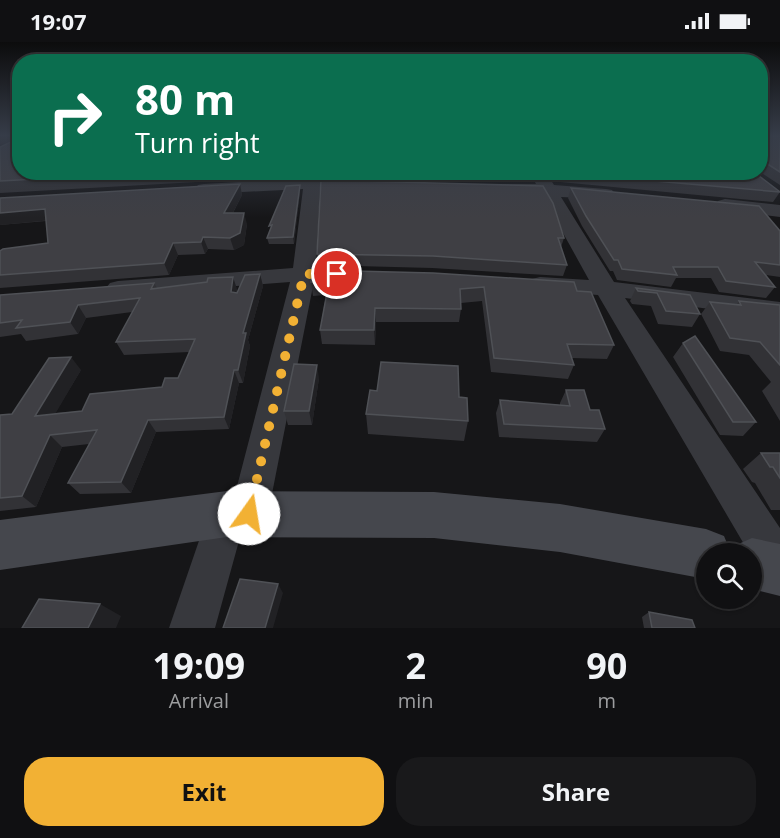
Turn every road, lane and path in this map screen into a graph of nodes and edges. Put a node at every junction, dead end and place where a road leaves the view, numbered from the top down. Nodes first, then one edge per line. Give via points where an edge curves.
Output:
1 (291, 180) edge
2 (311, 180) edge
3 (331, 180) edge
4 (543, 181) edge
5 (370, 184) edge
6 (489, 187) edge
7 (191, 190) edge
8 (620, 195) edge
9 (711, 203) edge
10 (780, 211) edge
11 (304, 274) junction
12 (376, 275) edge
13 (513, 282) edge
14 (606, 288) junction
15 (93, 290) edge
16 (780, 310) edge
17 (238, 514) junction
18 (0, 545) edge
19 (696, 552) edge
20 (780, 565) edge
21 (762, 566) edge
22 (780, 570) edge
23 (192, 628) edge

1 - 7 street
2 - 11 street
3 - 5 street
4 - 6 street
4 - 8 street
4 - 14 street
9 - 10 street
11 - 12 street
11 - 15 street
11 - 17 street
13 - 14 street
14 - 16 street
14 - 20 street
17 - 18 street
17 - 19 street via 434,515 560,528
17 - 23 street
21 - 22 street

